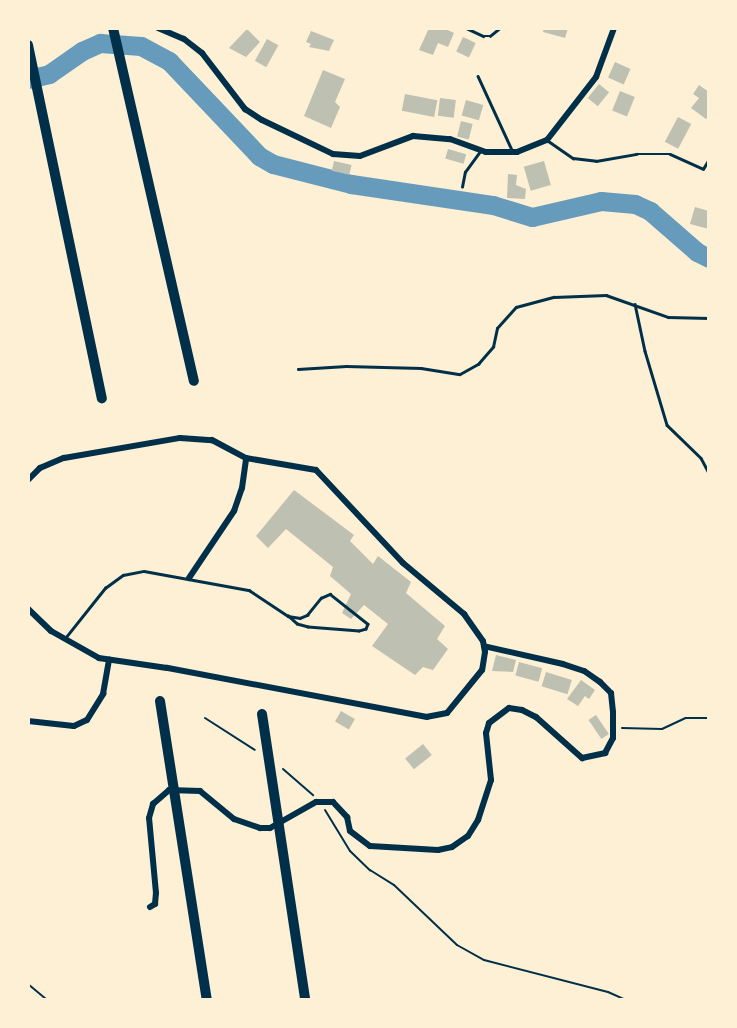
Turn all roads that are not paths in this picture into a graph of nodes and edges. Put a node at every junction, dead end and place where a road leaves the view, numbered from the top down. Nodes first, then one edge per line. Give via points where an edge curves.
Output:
1 (113, 28) edge
2 (158, 28) edge
3 (466, 28) edge
4 (500, 28) edge
5 (614, 28) edge
6 (28, 45) edge
7 (478, 76) dead end
8 (547, 140) junction
9 (481, 150) junction
10 (513, 152) junction
11 (709, 159) edge
12 (461, 187) dead end
13 (635, 304) junction
14 (709, 318) edge
15 (298, 369) dead end
16 (194, 381) dead end
17 (102, 398) dead end
18 (246, 458) junction
19 (709, 473) edge
20 (28, 480) edge
21 (189, 578) junction
22 (28, 609) edge
23 (288, 616) junction
24 (65, 639) junction
25 (484, 646) junction
26 (109, 660) junction
27 (160, 701) dead end
28 (262, 714) dead end
29 (28, 721) edge
30 (150, 907) dead end
31 (207, 1000) edge
32 (305, 1000) edge

1 - 16 highway
2 - 9 street via 202,53 246,109 333,154 360,156 413,136 450,139
3 - 4 lane via 490,36
5 - 8 street via 596,78
6 - 17 highway
7 - 10 lane
8 - 10 street
8 - 11 lane via 573,159 670,154 703,169
9 - 10 street
9 - 12 lane via 465,172
13 - 14 lane via 668,317
13 - 15 lane via 606,295 531,301 516,307 497,328 493,348 460,374 421,368
13 - 19 lane via 667,425 701,458
18 - 20 street via 212,440 180,438 65,458 40,468
18 - 21 street via 234,511
18 - 25 street via 316,470 403,563 464,614
21 - 23 lane via 249,590
21 - 24 lane via 144,571 123,575 105,588
22 - 24 street
23 - 23 lane via 308,627 359,631 368,624 330,594 307,615
24 - 26 street
25 - 26 street via 482,670 458,701 447,713 427,717
25 - 30 street via 584,671 611,693 613,738 605,753 582,758 536,718 509,708 489,723 486,733 491,780 486,803 468,836 438,850 369,846 350,831 341,808 333,802 319,801 270,828 260,828 234,819 200,791 179,788 161,795 149,818 156,893
26 - 29 street via 103,694 87,720 74,726
27 - 31 highway
28 - 32 highway

